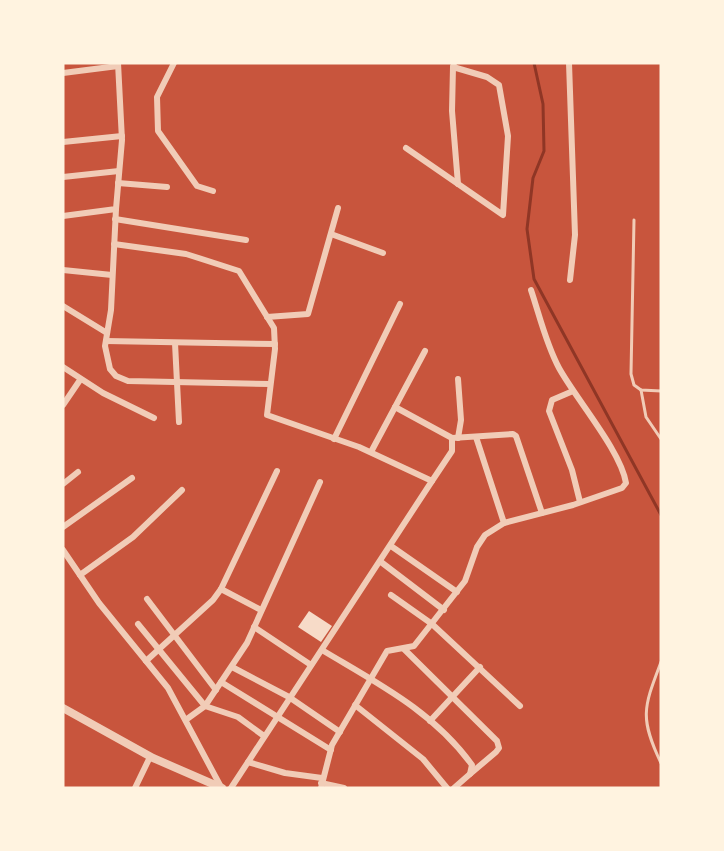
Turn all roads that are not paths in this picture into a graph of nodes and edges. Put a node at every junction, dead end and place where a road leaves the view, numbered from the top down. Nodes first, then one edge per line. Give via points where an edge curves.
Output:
1 (174, 63) edge
2 (569, 63) edge
3 (118, 64) edge
4 (454, 65) edge
5 (63, 73) edge
6 (122, 136) junction
7 (63, 142) edge
8 (406, 148) dead end
9 (120, 171) junction
10 (63, 177) edge
11 (118, 183) junction
12 (458, 184) junction
13 (167, 187) dead end
14 (213, 191) dead end
15 (338, 208) dead end
16 (116, 209) junction
17 (63, 216) edge
18 (115, 219) junction
19 (634, 220) dead end
20 (331, 234) junction
21 (246, 240) dead end
22 (114, 244) junction
23 (383, 253) dead end
24 (63, 270) edge
25 (112, 274) junction
26 (570, 280) dead end
27 (531, 290) dead end
28 (400, 304) dead end
29 (63, 306) edge
30 (267, 317) junction
31 (107, 333) junction
32 (106, 341) junction
33 (175, 343) junction
34 (275, 344) junction
35 (425, 351) dead end
36 (63, 368) edge
37 (458, 379) dead end
38 (80, 380) junction
39 (176, 381) junction
40 (270, 384) junction
41 (640, 390) junction
42 (573, 391) junction
43 (661, 391) edge
44 (63, 405) edge
45 (395, 407) junction
46 (154, 418) dead end
47 (179, 422) dead end
48 (476, 437) junction
49 (455, 438) junction
50 (334, 439) junction
51 (661, 439) edge
52 (370, 452) junction
53 (277, 471) dead end
54 (78, 472) dead end
55 (132, 478) dead end
56 (432, 480) junction
57 (320, 482) dead end
58 (63, 484) edge
59 (182, 490) dead end
60 (580, 502) junction
61 (542, 513) junction
62 (504, 523) junction
63 (63, 527) edge
64 (391, 546) junction
65 (63, 550) edge
66 (381, 562) junction
67 (80, 575) junction
68 (221, 589) junction
69 (457, 592) junction
70 (391, 595) dead end
71 (147, 599) dead end
72 (261, 610) junction
73 (444, 610) junction
74 (138, 624) dead end
75 (432, 624) junction
76 (254, 627) junction
77 (174, 636) junction
78 (404, 649) junction
79 (322, 650) junction
80 (158, 651) junction
81 (146, 662) junction
82 (661, 662) edge
83 (311, 665) junction
84 (232, 666) junction
85 (480, 667) junction
86 (371, 680) junction
87 (221, 682) junction
88 (216, 690) junction
89 (453, 696) junction
90 (289, 698) junction
91 (355, 705) junction
92 (205, 706) junction
93 (520, 706) dead end
94 (63, 708) edge
95 (277, 716) junction
96 (187, 719) junction
97 (430, 721) junction
98 (340, 732) junction
99 (264, 736) junction
100 (331, 750) junction
101 (150, 757) junction
102 (248, 762) junction
103 (661, 763) edge
104 (470, 774) junction
105 (321, 783) edge
106 (135, 788) edge
107 (222, 788) edge
108 (231, 788) edge
109 (344, 788) edge
110 (447, 788) edge
111 (454, 788) edge

1 - 14 street via 157,97 158,131 197,186
2 - 26 street via 575,225
3 - 5 street
3 - 6 street
4 - 12 street via 452,111
4 - 12 street via 499,85 508,136 503,215
6 - 7 street
6 - 9 street
8 - 12 street
9 - 10 street
9 - 11 street
11 - 13 street
11 - 16 street
15 - 20 street
16 - 17 street
16 - 18 street
18 - 21 street
18 - 22 street
19 - 41 lane via 631,374
20 - 23 street
20 - 30 street via 308,314
22 - 25 street
22 - 30 street via 186,254 238,271
24 - 25 street
25 - 31 street
27 - 42 street via 547,342
28 - 50 street
29 - 31 street
30 - 34 street via 274,328
31 - 32 street
32 - 33 street
32 - 39 street via 107,361 116,376 128,381
33 - 34 street
33 - 39 street
34 - 40 street
35 - 45 street
36 - 38 street
37 - 49 street via 461,420
38 - 44 street
38 - 46 street
39 - 40 street
39 - 47 street
40 - 50 street via 267,416
41 - 43 lane
41 - 51 lane via 646,417
42 - 60 street via 552,400 549,411
42 - 60 street via 609,446 626,483 622,488
45 - 49 street
45 - 52 street
48 - 49 street
48 - 61 street via 516,436
48 - 62 street
49 - 56 street via 452,451
50 - 52 street
52 - 56 street
53 - 68 street
54 - 58 street
55 - 63 street
56 - 64 street
57 - 72 street
59 - 67 street via 133,537
60 - 61 street
61 - 62 street
62 - 69 street via 485,535 477,546
64 - 66 street
64 - 69 street
65 - 67 street
66 - 73 street
66 - 79 street
67 - 81 street
68 - 72 street
68 - 77 street
69 - 73 street
70 - 75 street
71 - 77 street
72 - 76 street
73 - 75 street
74 - 80 street
75 - 78 street via 414,646
75 - 85 street
76 - 83 street
76 - 84 street
77 - 80 street
77 - 88 street
78 - 86 street via 387,651
78 - 89 street
79 - 83 street
79 - 86 street
80 - 81 street
80 - 92 street
81 - 96 street
82 - 103 lane via 646,701 645,723
83 - 90 street
84 - 87 street
84 - 90 street
85 - 89 street
85 - 93 street
86 - 91 street
86 - 97 street via 409,701
87 - 88 street
87 - 95 street
88 - 92 street
89 - 97 street
89 - 104 street via 497,741 499,748
90 - 95 street
90 - 98 street
91 - 98 street
91 - 110 street via 423,759
92 - 96 street
92 - 99 street via 238,717
94 - 101 street
95 - 99 street
95 - 100 street
96 - 107 street
97 - 104 street via 458,746 472,765
98 - 100 street
99 - 102 street
100 - 105 street
101 - 106 street
101 - 107 street
102 - 105 street
102 - 108 street
104 - 111 street
105 - 109 street

